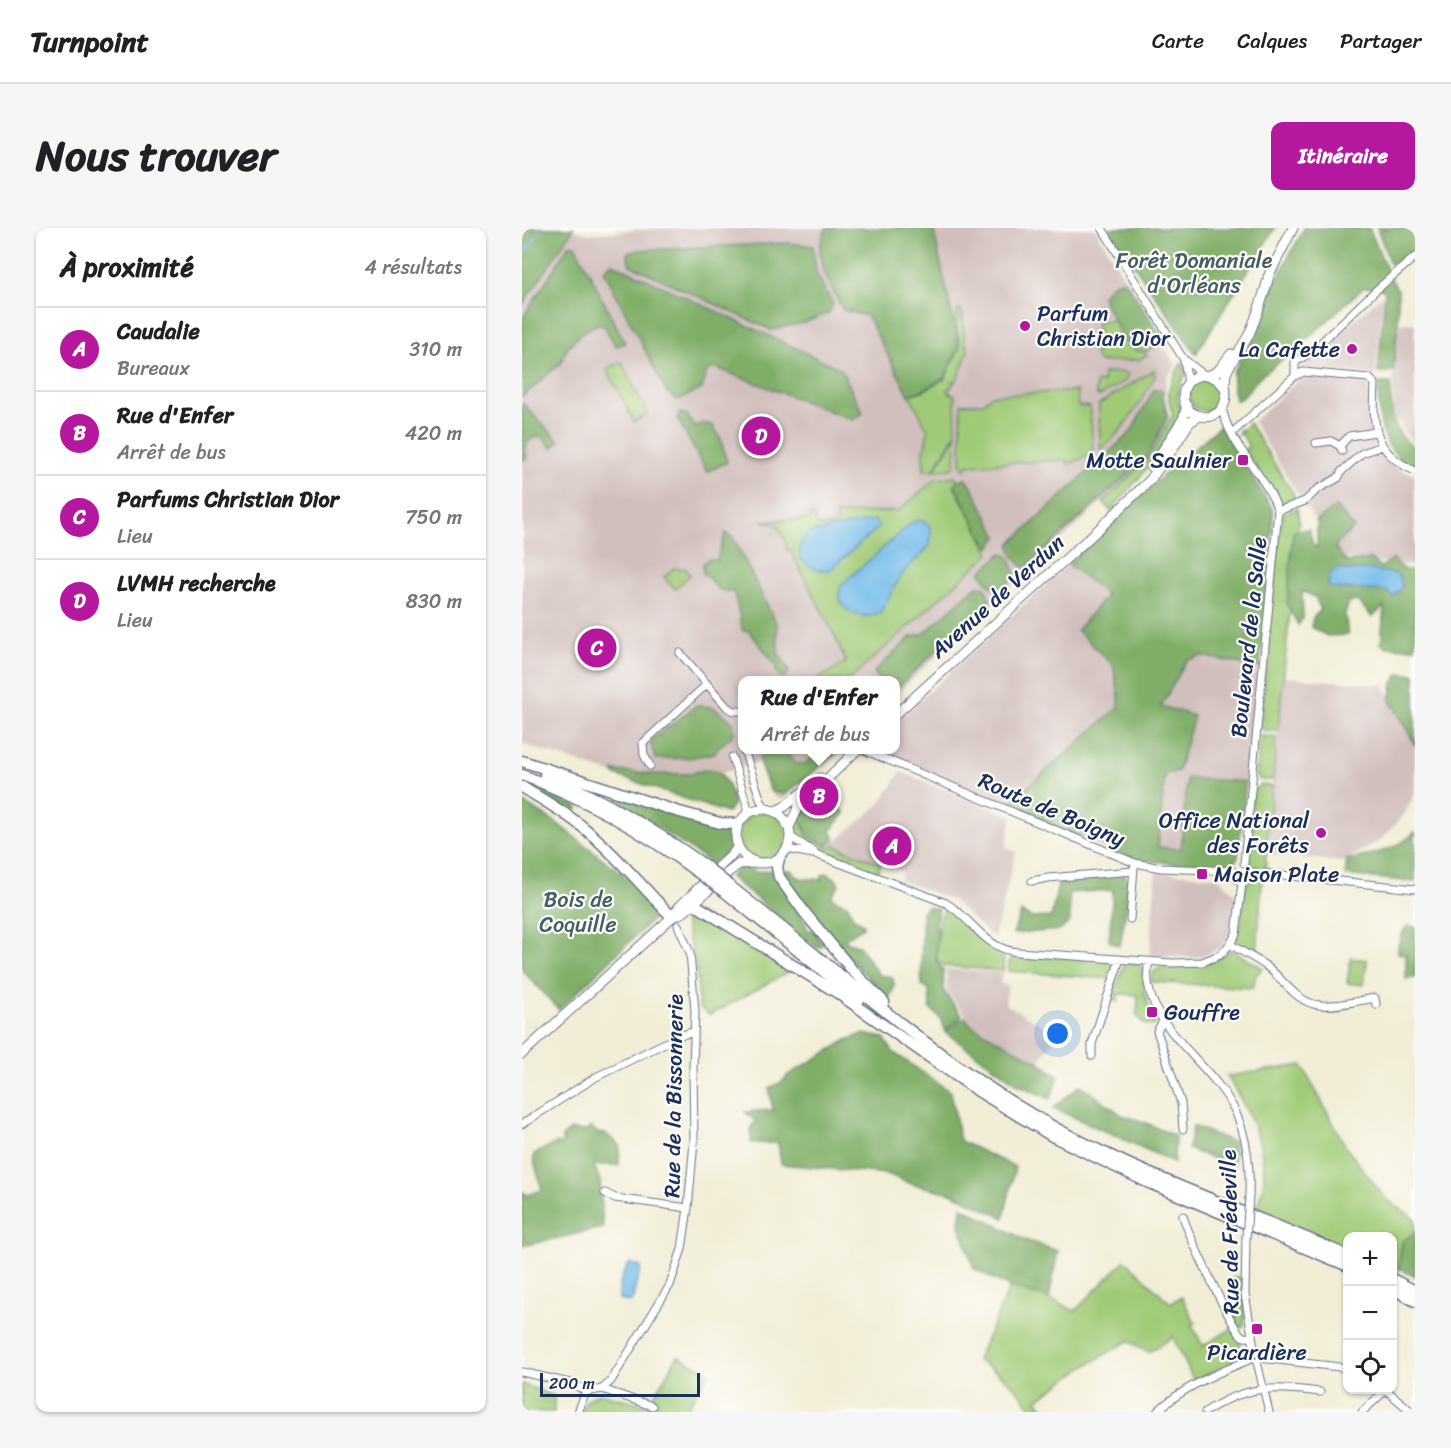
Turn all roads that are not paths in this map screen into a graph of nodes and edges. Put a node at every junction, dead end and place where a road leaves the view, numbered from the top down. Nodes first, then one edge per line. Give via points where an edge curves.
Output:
1 (1102, 228) edge
2 (1293, 228) edge
3 (1415, 257) edge
4 (1270, 273) junction
5 (1184, 360) junction
6 (1207, 375) junction
7 (1295, 376) junction
8 (1188, 383) junction
9 (1225, 388) junction
10 (1187, 406) junction
11 (1222, 407) junction
12 (1199, 416) junction
13 (1210, 416) junction
14 (1231, 431) junction
15 (1376, 432) junction
16 (1316, 443) dead end
17 (1382, 446) junction
18 (1415, 471) edge
19 (1123, 505) junction
20 (1278, 511) junction
21 (680, 653) dead end
22 (707, 684) junction
23 (900, 710) edge
24 (738, 711) edge
25 (745, 754) edge
26 (852, 754) edge
27 (874, 754) edge
28 (732, 757) dead end
29 (849, 757) junction
30 (522, 761) edge
31 (650, 766) dead end
32 (522, 767) edge
33 (751, 773) junction
34 (522, 775) edge
35 (737, 777) junction
36 (522, 787) edge
37 (771, 810) junction
38 (747, 814) junction
39 (738, 824) junction
40 (790, 832) junction
41 (738, 846) junction
42 (787, 849) junction
43 (818, 855) junction
44 (779, 859) junction
45 (757, 863) junction
46 (1135, 863) junction
47 (1244, 863) junction
48 (700, 868) junction
49 (1133, 871) junction
50 (1233, 871) junction
51 (1253, 872) junction
52 (1032, 881) dead end
53 (1242, 882) junction
54 (705, 886) joint
55 (1415, 889) edge
56 (728, 890) junction
57 (694, 904) junction
58 (1130, 919) dead end
59 (675, 921) junction
60 (1230, 944) junction
61 (1120, 959) junction
62 (1149, 961) junction
63 (1376, 1005) dead end
64 (1163, 1021) junction
65 (694, 1032) junction
66 (937, 1050) junction
67 (522, 1054) edge
68 (1092, 1056) dead end
69 (948, 1070) junction
70 (522, 1124) edge
71 (1183, 1129) dead end
72 (605, 1193) dead end
73 (688, 1208) junction
74 (1183, 1216) dead end
75 (1343, 1254) edge
76 (1343, 1264) edge
77 (1397, 1282) edge
78 (1397, 1291) edge
79 (1415, 1291) edge
80 (1415, 1301) edge
81 (1251, 1337) junction
82 (1256, 1358) junction
83 (1343, 1368) edge
84 (522, 1372) edge
85 (1264, 1388) junction
86 (602, 1389) junction
87 (586, 1392) junction
88 (1320, 1392) dead end
89 (1382, 1394) edge
90 (1391, 1394) edge
91 (652, 1406) dead end
92 (578, 1412) edge
93 (1157, 1412) edge
94 (1205, 1412) edge
95 (1269, 1412) edge
96 (1362, 1412) edge
97 (1412, 1412) edge

1 - 5 street
2 - 4 main road
3 - 7 street via 1296,362
4 - 6 main road via 1233,352 1218,371
4 - 9 main road via 1250,333 1227,372
5 - 6 street
5 - 8 street
6 - 8 main road via 1195,376
6 - 9 main road via 1215,377
7 - 14 street
7 - 15 street via 1307,372 1373,380
8 - 10 main road via 1184,394
9 - 11 main road
10 - 12 main road
10 - 19 main road, Avenue de Verdun via 1172,436
11 - 13 main road
11 - 14 street, Boulevard de la Salle
12 - 13 main road
12 - 19 main road, Avenue de Verdun via 1189,423 1150,480
13 - 14 street, Boulevard de la Salle
14 - 20 street, Boulevard de la Salle
15 - 16 street via 1349,436 1341,449 1331,441
15 - 17 street
17 - 18 street
17 - 20 street via 1362,453 1338,478 1305,501
19 - 23 main road, Avenue de Verdun
20 - 47 street, Boulevard de la Salle
21 - 22 street
22 - 24 street via 727,707
22 - 31 street via 643,743
25 - 33 street
26 - 29 main road
27 - 46 street, Route de Boigny
28 - 35 street
29 - 37 main road via 784,807
29 - 40 main road via 799,806
30 - 39 highway via 675,811
32 - 48 highway via 605,803 670,841
33 - 35 street
33 - 37 street via 761,801
34 - 48 highway via 609,814
35 - 38 street
36 - 59 highway via 590,833
37 - 38 main road via 756,809
37 - 40 main road via 784,818
38 - 39 main road
39 - 41 main road
40 - 42 main road
40 - 43 street
41 - 45 main road
41 - 45 main road via 722,871 739,864
42 - 43 street
42 - 44 main road
43 - 61 street via 946,903 1001,949
44 - 45 main road
44 - 66 highway via 779,877 819,933 853,972
46 - 49 street
46 - 50 street, Route de Boigny
47 - 50 street
47 - 51 street
48 - 56 highway, bridge
49 - 52 street
49 - 58 street
50 - 53 street via 1234,878
51 - 53 street via 1250,879
51 - 55 street
53 - 60 street via 1237,929
54 - 57 highway
54 - 59 main road via 679,908
56 - 66 highway
56 - 69 highway
57 - 59 main road
57 - 69 highway via 836,992
59 - 65 street, Rue de la Bissonnerie via 689,947 692,963
59 - 67 main road
60 - 62 street via 1220,955 1202,963
60 - 63 street via 1266,966 1295,995 1307,1001 1330,1005 1375,998
61 - 62 street
61 - 68 street via 1092,1044
62 - 64 street, Rue de Frédeville via 1148,990
64 - 71 street via 1157,1031 1181,1102
64 - 81 street, Rue de Frédeville, bridge via 1217,1083 1235,1111 1244,1137 1249,1158 1245,1294
65 - 70 street via 596,1077
65 - 73 street, Rue de la Bissonnerie via 694,1142
66 - 75 highway via 1022,1108 1084,1143
69 - 76 highway via 1052,1136 1114,1168
72 - 73 street via 615,1198
73 - 86 street, Rue de la Bissonnerie via 682,1248 670,1285 611,1382
74 - 81 street via 1231,1317 1243,1337
77 - 79 highway
78 - 80 highway
81 - 82 street, Rue de Frédeville
82 - 83 street
82 - 85 street, Rue de Frédeville
82 - 93 street via 1190,1388
84 - 87 street via 574,1384
85 - 88 street
85 - 94 street via 1240,1393
85 - 95 street, Rue de Frédeville
86 - 87 street
86 - 91 street
87 - 92 street
89 - 96 street
90 - 97 street

